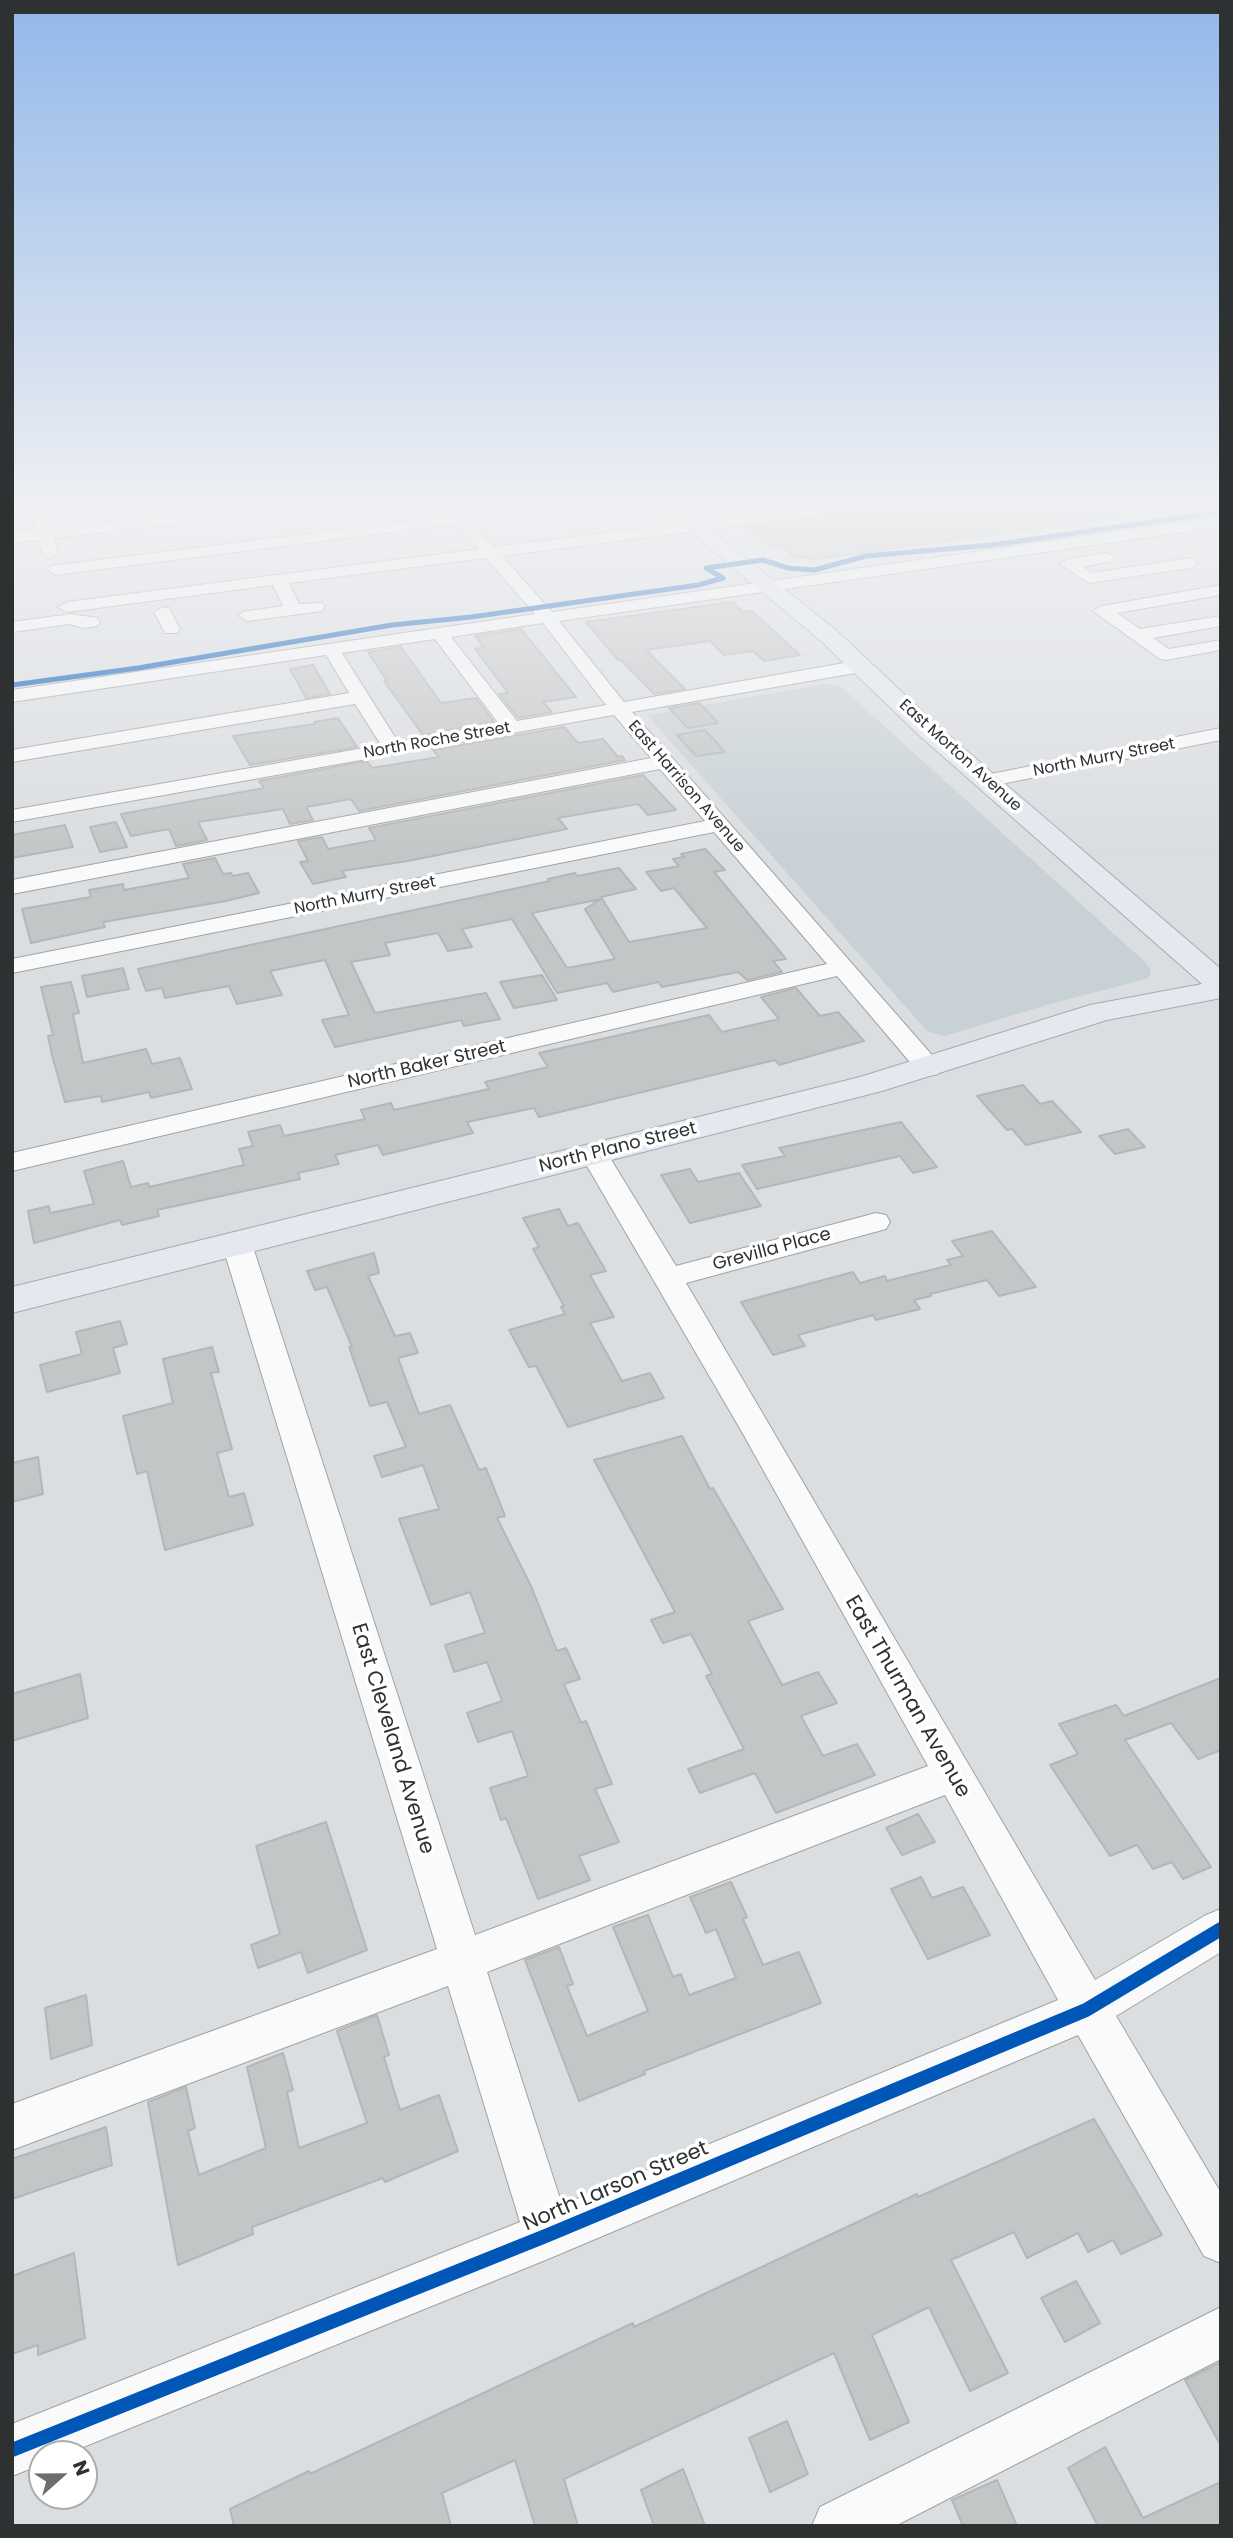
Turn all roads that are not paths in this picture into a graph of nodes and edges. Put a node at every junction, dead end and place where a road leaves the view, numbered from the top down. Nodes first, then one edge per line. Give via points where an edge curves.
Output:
1 (167, 621) edge
2 (517, 621) edge
3 (550, 621) edge
4 (810, 621) edge
5 (1117, 621) edge
6 (1217, 625) edge
7 (171, 629) dead end
8 (439, 633) junction
9 (1137, 635) junction
10 (1221, 645) edge
11 (331, 649) junction
12 (861, 666) junction
13 (12, 696) edge
14 (361, 697) junction
15 (619, 709) junction
16 (512, 728) junction
17 (1221, 734) edge
18 (393, 749) junction
19 (12, 756) edge
20 (664, 762) junction
21 (986, 781) junction
22 (12, 816) edge
23 (718, 825) junction
24 (12, 887) edge
25 (12, 966) edge
26 (841, 968) junction
27 (1221, 987) edge
28 (929, 1068) junction
29 (594, 1154) junction
30 (12, 1162) edge
31 (876, 1222) dead end
32 (237, 1244) junction
33 (669, 1279) junction
34 (12, 1300) edge
35 (952, 1775) junction
36 (1221, 1929) edge
37 (461, 1961) junction
38 (1086, 2010) junction
39 (12, 2127) edge
40 (548, 2235) junction
41 (1221, 2239) edge
42 (1221, 2332) edge
43 (12, 2451) edge
44 (839, 2526) edge

1 - 7 street
2 - 8 street
3 - 15 street, East Harrison Avenue
4 - 12 main road, East Morton Avenue
5 - 9 street
6 - 9 street
8 - 11 street
8 - 16 street
9 - 10 street via 1166,655
11 - 13 street
11 - 14 street
12 - 15 street, North Roche Street
12 - 21 main road, East Morton Avenue
14 - 18 street
14 - 19 street
15 - 16 street, North Roche Street
15 - 20 street, East Harrison Avenue
16 - 18 street, North Roche Street
17 - 21 street, North Murry Street
18 - 22 street, North Roche Street
20 - 23 street, East Harrison Avenue
20 - 24 street
21 - 27 main road, East Morton Avenue
23 - 25 street, North Murry Street
23 - 26 street, East Harrison Avenue
26 - 28 street, East Harrison Avenue
26 - 30 street, North Baker Street
27 - 28 main road, North Plano Street via 1101,1012
28 - 29 main road, North Plano Street
29 - 32 main road, North Plano Street
29 - 33 street, East Thurman Avenue
31 - 33 street, Grevilla Place
32 - 34 main road, North Plano Street
32 - 37 street, East Cleveland Avenue
33 - 35 street, East Thurman Avenue
35 - 37 street
35 - 38 street, East Thurman Avenue
36 - 38 street, North Larson Street
37 - 39 street
37 - 40 street, East Cleveland Avenue
38 - 40 street, North Larson Street
38 - 41 street, East Thurman Avenue
40 - 43 street, North Larson Street
42 - 44 street

